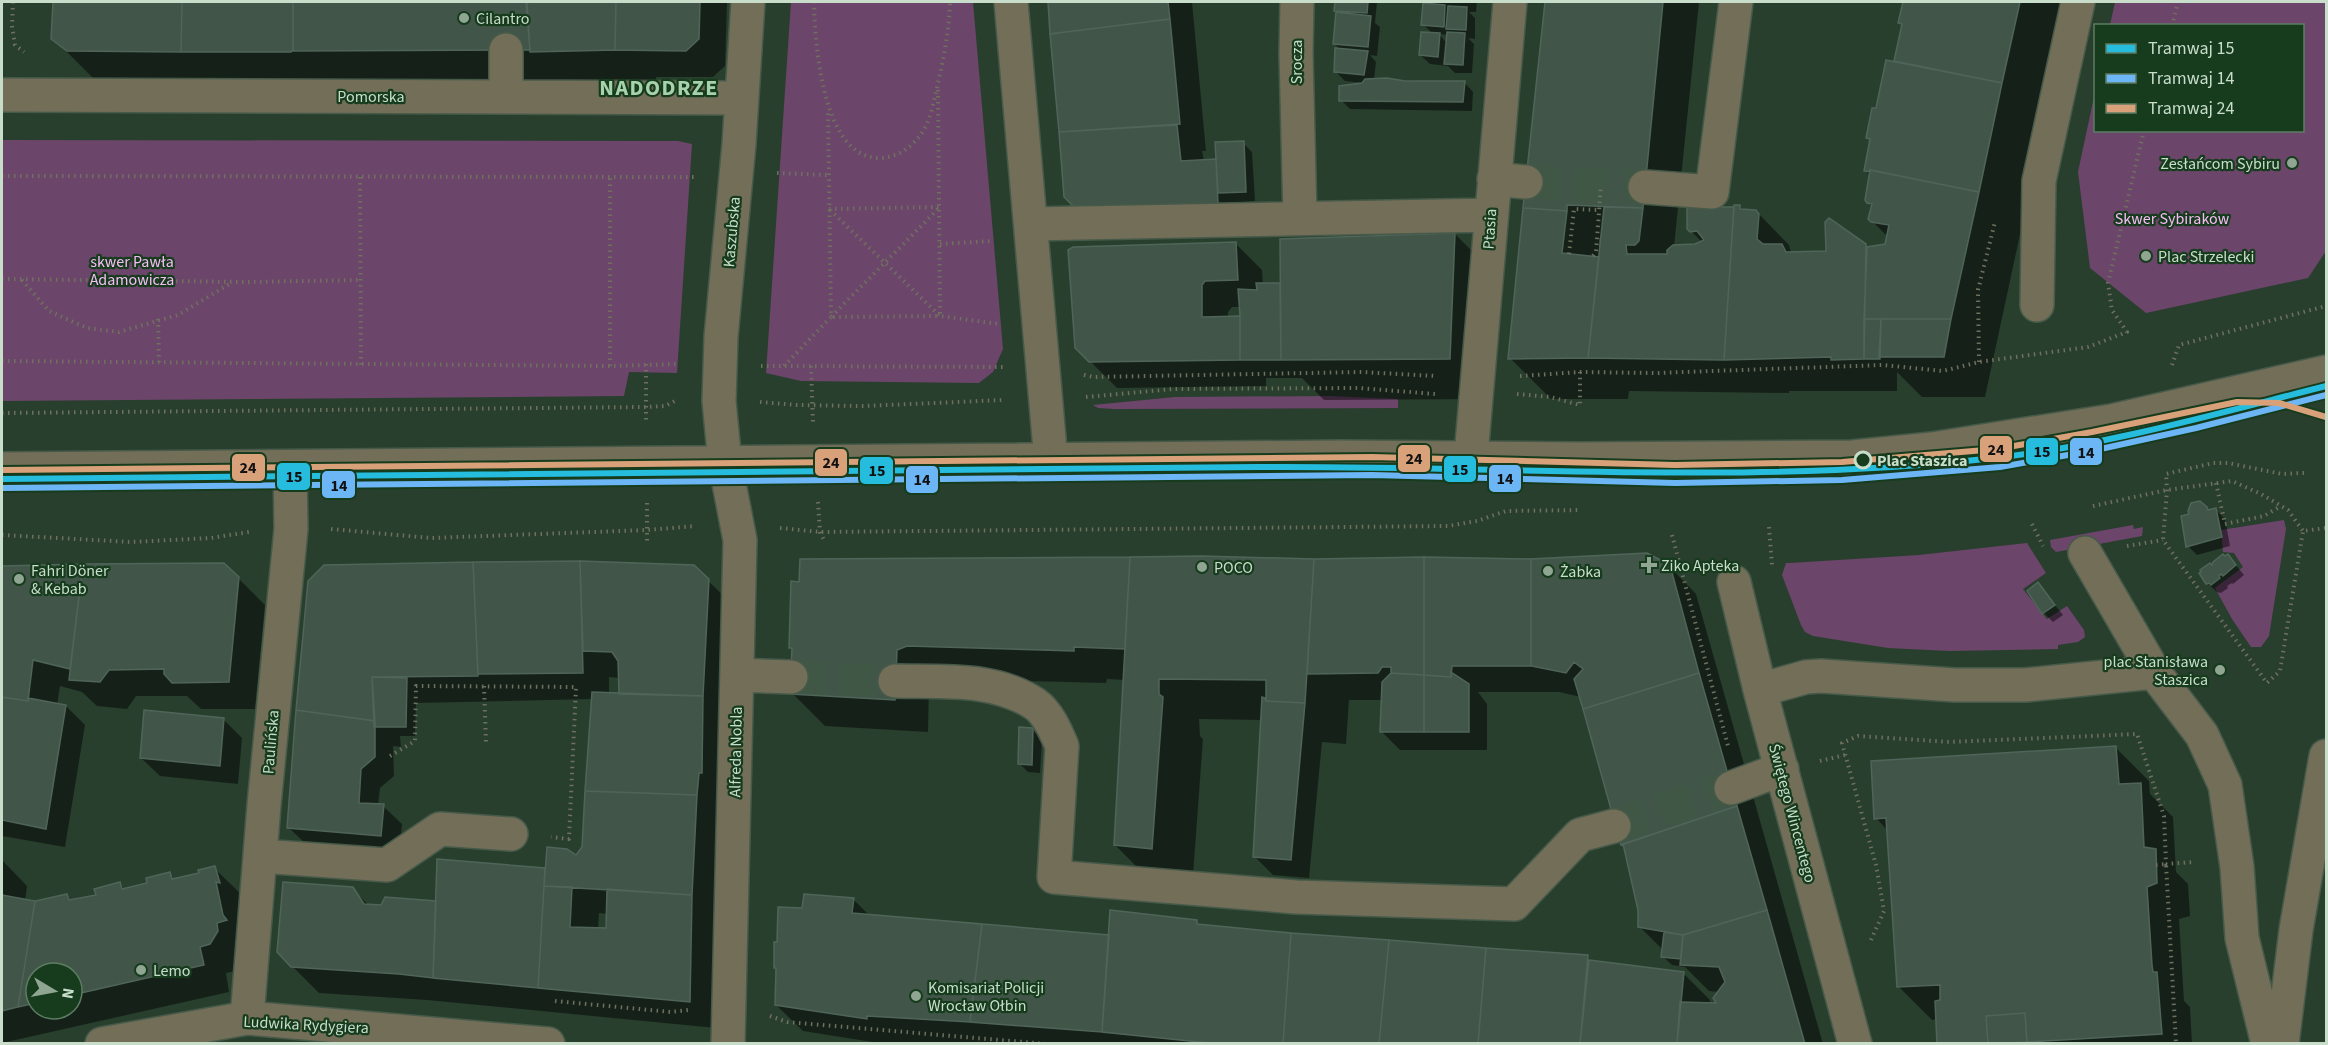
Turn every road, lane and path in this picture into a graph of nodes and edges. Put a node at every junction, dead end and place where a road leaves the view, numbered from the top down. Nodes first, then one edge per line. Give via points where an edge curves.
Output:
1 (748, 2) edge
2 (814, 2) edge
3 (950, 2) edge
4 (1011, 2) edge
5 (1297, 2) edge
6 (1510, 2) edge
7 (1736, 2) edge
8 (2078, 2) edge
9 (2178, 2) edge
10 (2172, 24) edge
11 (506, 50) dead end
12 (938, 83) junction
13 (2, 94) edge
14 (506, 97) junction
15 (741, 98) junction
16 (828, 102) junction
17 (2143, 132) edge
18 (769, 173) dead end
19 (2, 176) edge
20 (828, 176) junction
21 (360, 177) junction
22 (610, 177) junction
23 (702, 177) dead end
24 (1494, 179) junction
25 (1526, 182) tunnel mouth
26 (1601, 185) dead end
27 (1645, 187) tunnel mouth
28 (940, 207) junction
29 (829, 209) junction
30 (1599, 210) junction
31 (1491, 215) junction
32 (1300, 218) junction
33 (1031, 224) junction
34 (1001, 241) dead end
35 (940, 244) junction
36 (1569, 254) dead end
37 (1593, 256) dead end
38 (885, 263) junction
39 (2, 279) edge
40 (21, 279) junction
41 (361, 280) junction
42 (233, 282) junction
43 (2037, 305) dead end
44 (2326, 306) edge
45 (940, 316) junction
46 (831, 317) junction
47 (158, 320) junction
48 (1008, 326) dead end
49 (2, 361) edge
50 (159, 362) junction
51 (361, 365) junction
52 (721, 365) junction
53 (610, 366) junction
54 (784, 366) junction
55 (1011, 367) dead end
56 (1580, 372) junction
57 (2326, 372) edge
58 (1075, 374) dead end
59 (1443, 376) dead end
60 (1519, 376) dead end
61 (1442, 394) dead end
62 (1516, 394) dead end
63 (1080, 397) dead end
64 (1015, 399) dead end
65 (719, 401) junction
66 (2155, 412) junction
67 (2, 413) edge
68 (1471, 456) junction
69 (1051, 460) junction
70 (725, 463) junction
71 (290, 467) junction
72 (2, 469) edge
73 (2304, 473) dead end
74 (2216, 483) junction
75 (2167, 490) junction
76 (2093, 506) dead end
77 (2281, 506) junction
78 (1581, 510) dead end
79 (736, 523) junction
80 (2032, 524) dead end
81 (1768, 527) dead end
82 (2326, 528) edge
83 (291, 529) junction
84 (2303, 531) junction
85 (2, 535) edge
86 (2045, 550) dead end
87 (2085, 553) dead end
88 (1773, 570) dead end
89 (1734, 582) dead end
90 (2154, 672) junction
91 (737, 675) junction
92 (791, 677) tunnel mouth
93 (896, 681) tunnel mouth
94 (484, 686) junction
95 (1760, 690) junction
96 (486, 742) dead end
97 (390, 756) dead end
98 (2326, 756) edge
99 (1782, 769) junction
100 (1731, 788) tunnel mouth
101 (1614, 826) tunnel mouth
102 (511, 834) joint
103 (260, 856) junction
104 (2198, 862) dead end
105 (2166, 864) junction
106 (2156, 865) dead end
107 (1868, 947) dead end
108 (767, 1015) dead end
109 (247, 1018) junction
110 (189, 1036) edge
111 (376, 1036) edge
112 (102, 1044) edge
113 (548, 1044) edge
114 (728, 1044) edge
115 (1047, 1044) edge
116 (1855, 1044) edge
117 (2175, 1044) edge
118 (2268, 1044) edge
119 (2283, 1044) edge

1 - 15 street, Kaszubska
2 - 16 path
3 - 12 path via 946,51
4 - 33 street
5 - 32 street, Srocza
6 - 24 street, Ptasia
7 - 27 street via 1712,192
8 - 43 street via 2038,181
9 - 10 path
11 - 14 street
12 - 16 path via 924,129 913,145 890,158 870,158 854,150 840,134
12 - 28 path
13 - 14 street, Pomorska
14 - 15 street, Pomorska
15 - 52 street, Kaszubska
16 - 20 path
17 - 56 path via 2108,283 2112,310 2127,333 2088,347 1979,362 1943,371 1883,365 1656,374
18 - 20 path
19 - 21 path
20 - 29 path
21 - 22 path
21 - 41 path
22 - 23 path
22 - 53 path
24 - 25 street
24 - 31 street, Ptasia
26 - 30 path
28 - 29 path
28 - 35 path
28 - 38 path
29 - 38 path
29 - 46 path
30 - 36 path via 1574,209
30 - 37 path
31 - 32 street
31 - 68 street, Ptasia
32 - 33 street
33 - 69 street
34 - 35 path
35 - 45 path
38 - 45 path
38 - 46 path
39 - 40 path
40 - 42 path
40 - 47 path via 49,311 87,328 119,332
41 - 42 path
41 - 51 path
42 - 47 path via 178,315
44 - 66 path via 2179,345
45 - 46 path
45 - 48 path
46 - 54 path
47 - 50 path
49 - 50 path
50 - 51 path
51 - 53 path
52 - 53 path
52 - 54 path
52 - 65 street, Kaszubska
54 - 55 path
56 - 60 path
56 - 62 path via 1580,405
57 - 66 street
58 - 59 path via 1093,377 1361,372
61 - 63 path via 1359,388 1173,389
64 - 65 path via 861,406
65 - 67 path via 678,399 665,406 645,407
65 - 70 street, Kaszubska
66 - 68 street via 2025,436 1852,457
68 - 69 street
69 - 70 street
70 - 71 street
70 - 79 street, Alfreda Nobla
71 - 72 street
71 - 83 street, Paulińska
73 - 75 path via 2282,474 2213,463 2166,474
74 - 75 path
74 - 77 path via 2232,481
74 - 77 path via 2225,524 2264,516
75 - 76 path
75 - 84 path via 2163,540 2267,683 2280,671
77 - 84 path
78 - 79 path via 1506,511 1448,526 820,532
79 - 83 path via 431,538
79 - 91 street, Alfreda Nobla via 740,540
80 - 86 path
81 - 88 path
82 - 84 path
83 - 85 path via 151,542
83 - 103 street, Paulińska
87 - 90 street
89 - 95 street, Świętego Wincentego
90 - 95 street via 2025,685 1955,685 1821,676
90 - 118 street via 2202,735 2225,785 2242,938
91 - 92 street
91 - 114 street, Alfreda Nobla
93 - 101 street via 986,684 1037,705 1062,746 1054,877 1296,897 1514,904 1580,835
94 - 96 path
94 - 97 path via 416,686 415,741
94 - 102 path via 576,687 569,839
95 - 99 street, Świętego Wincentego
98 - 119 street via 2296,930
99 - 100 street
99 - 116 street, Świętego Wincentego
102 - 103 street via 440,829 387,865
103 - 109 street, Paulińska
104 - 105 path
105 - 106 path
105 - 107 path via 2164,816 2138,734 1950,742 1858,736 1842,743 1884,911
105 - 117 path
108 - 115 path via 787,1022
109 - 110 street, Ludwika Rydygiera
109 - 111 street, Ludwika Rydygiera
110 - 112 street, Ludwika Rydygiera
111 - 113 street, Ludwika Rydygiera

